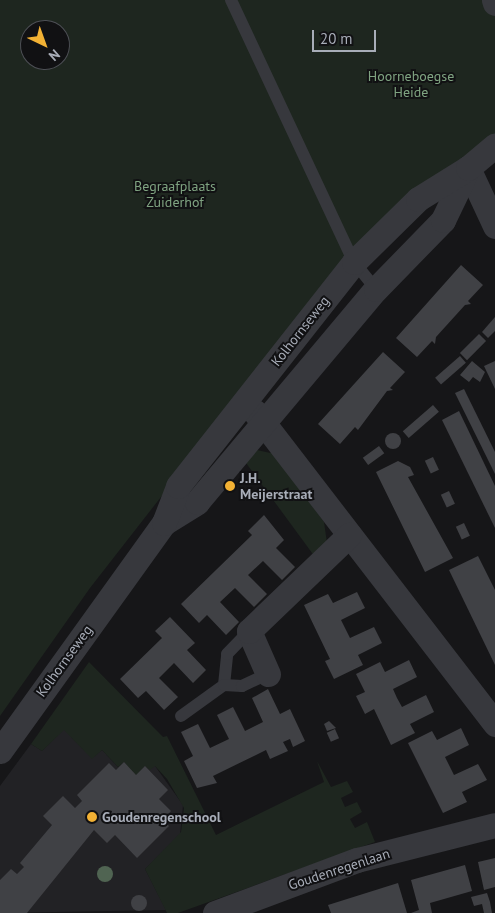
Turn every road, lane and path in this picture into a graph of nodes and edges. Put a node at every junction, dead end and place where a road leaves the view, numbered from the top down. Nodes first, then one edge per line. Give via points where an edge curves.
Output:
1 (232, 0) edge
2 (495, 145) edge
3 (468, 168) junction
4 (495, 226) edge
5 (354, 262) junction
6 (376, 289) junction
7 (246, 401) junction
8 (265, 424) junction
9 (164, 523) junction
10 (349, 535) junction
11 (249, 631) junction
12 (268, 674) joint
13 (224, 685) junction
14 (182, 716) dead end
15 (495, 724) edge
16 (0, 751) edge
17 (495, 825) edge
18 (215, 913) edge

1 - 5 lane
2 - 3 street, Kolhornseweg
3 - 4 street
3 - 5 street, Kolhornseweg via 418,199
3 - 6 street, Kolhornseweg via 443,220
5 - 6 lane
5 - 7 street, Kolhornseweg
6 - 8 street, Kolhornseweg
7 - 8 street
7 - 9 street, Kolhornseweg via 178,486
8 - 9 street, Kolhornseweg via 196,502
8 - 10 street
9 - 16 street, Kolhornseweg
10 - 11 street
10 - 15 street
11 - 12 street
11 - 13 lane via 228,654
12 - 13 lane via 242,686
13 - 14 lane
17 - 18 street, Goudenregenlaan via 357,860

